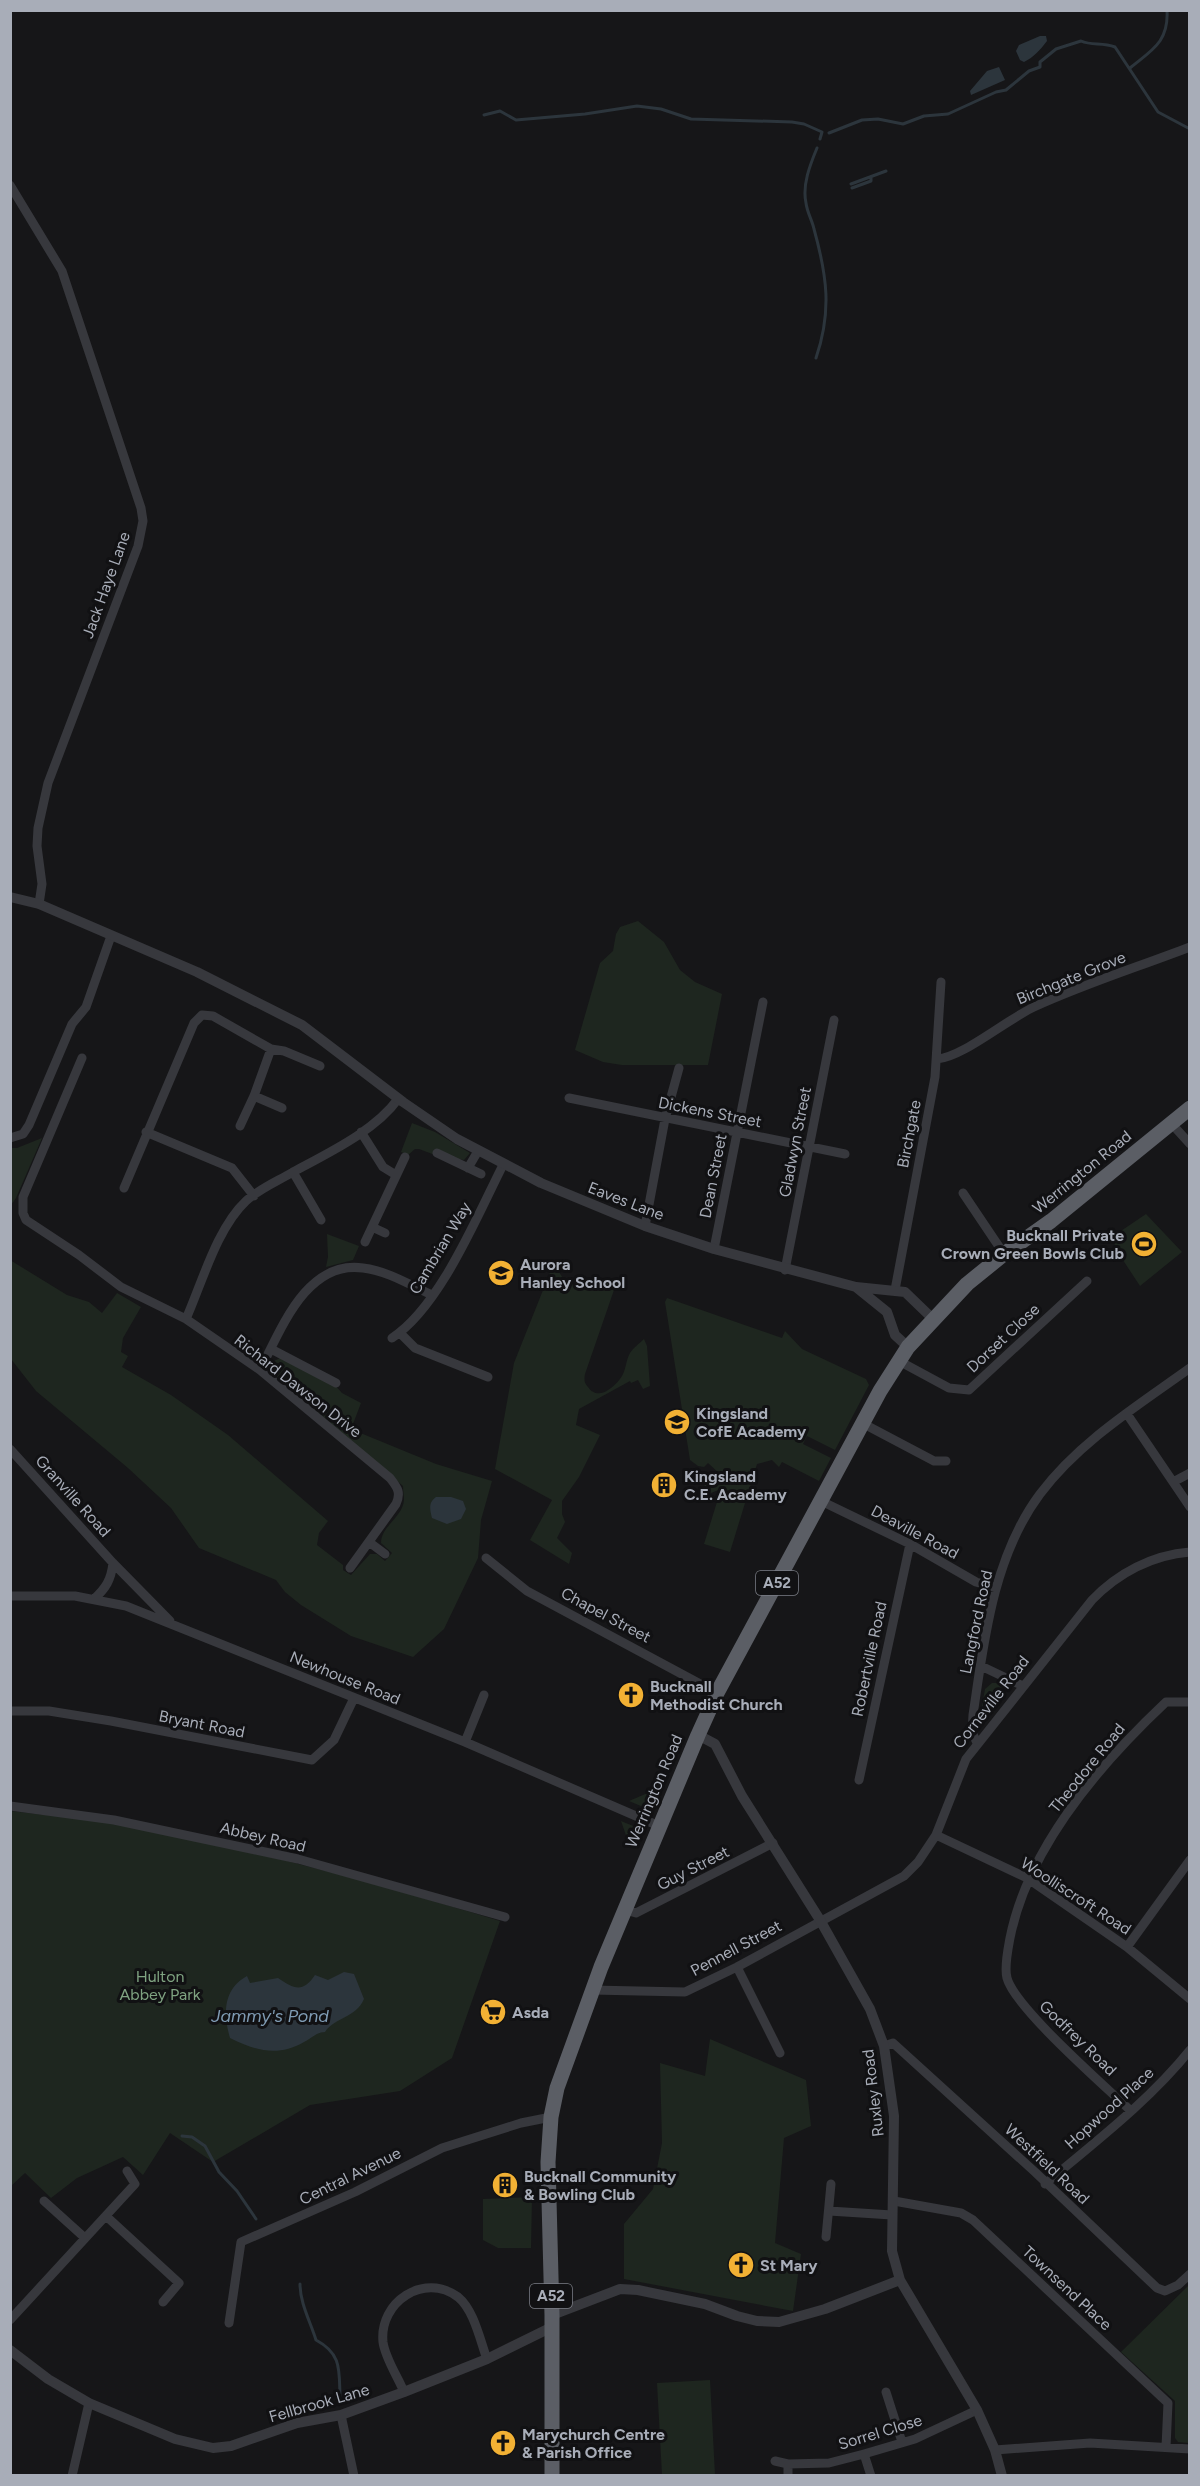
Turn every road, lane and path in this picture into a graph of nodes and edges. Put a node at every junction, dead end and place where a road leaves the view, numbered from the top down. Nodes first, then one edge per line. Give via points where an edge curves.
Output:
1 (10, 185) edge
2 (10, 897) edge
3 (39, 904) junction
4 (111, 936) junction
5 (1190, 947) edge
6 (941, 982) dead end
7 (764, 1002) dead end
8 (834, 1020) dead end
9 (271, 1049) junction
10 (82, 1058) dead end
11 (937, 1059) junction
12 (320, 1066) dead end
13 (679, 1068) dead end
14 (254, 1096) junction
15 (570, 1098) dead end
16 (400, 1101) junction
17 (282, 1108) dead end
18 (1190, 1108) edge
19 (665, 1119) junction
20 (1171, 1123) junction
21 (240, 1126) dead end
22 (146, 1132) junction
23 (361, 1132) junction
24 (737, 1132) junction
25 (10, 1138) edge
26 (1190, 1144) edge
27 (810, 1146) junction
28 (478, 1151) junction
29 (437, 1154) dead end
30 (845, 1154) dead end
31 (405, 1157) dead end
32 (503, 1165) junction
33 (468, 1168) junction
34 (293, 1172) junction
35 (396, 1174) junction
36 (481, 1174) dead end
37 (124, 1188) dead end
38 (963, 1193) dead end
39 (254, 1196) junction
40 (321, 1220) dead end
41 (645, 1226) junction
42 (372, 1227) junction
43 (385, 1233) dead end
44 (365, 1242) dead end
45 (714, 1249) junction
46 (1004, 1254) junction
47 (785, 1270) junction
48 (1087, 1281) dead end
49 (856, 1287) junction
50 (895, 1290) junction
51 (432, 1295) junction
52 (186, 1319) junction
53 (933, 1320) junction
54 (908, 1347) junction
55 (271, 1349) junction
56 (899, 1361) junction
57 (1190, 1368) edge
58 (260, 1370) junction
59 (488, 1377) dead end
60 (336, 1383) dead end
61 (1127, 1414) junction
62 (862, 1424) junction
63 (10, 1449) edge
64 (946, 1461) dead end
65 (1190, 1473) edge
66 (1173, 1482) junction
67 (821, 1500) junction
68 (1190, 1507) edge
69 (369, 1542) junction
70 (910, 1544) junction
71 (1190, 1552) edge
72 (385, 1554) dead end
73 (486, 1558) dead end
74 (113, 1563) junction
75 (350, 1568) dead end
76 (996, 1588) junction
77 (10, 1596) edge
78 (94, 1599) junction
79 (171, 1622) junction
80 (981, 1666) junction
81 (1023, 1686) junction
82 (717, 1693) junction
83 (484, 1695) dead end
84 (354, 1698) junction
85 (1190, 1702) edge
86 (10, 1711) edge
87 (698, 1735) junction
88 (465, 1742) junction
89 (977, 1743) junction
90 (858, 1780) dead end
91 (10, 1806) edge
92 (659, 1826) junction
93 (936, 1835) junction
94 (772, 1843) junction
95 (1190, 1860) edge
96 (1028, 1878) junction
97 (624, 1910) junction
98 (505, 1917) dead end
99 (820, 1920) junction
100 (1127, 1947) junction
101 (737, 1967) junction
102 (592, 1990) junction
103 (1190, 1999) edge
104 (884, 2046) junction
105 (1190, 2050) edge
106 (780, 2053) dead end
107 (1131, 2111) junction
108 (551, 2117) junction
109 (127, 2171) dead end
110 (831, 2184) dead end
111 (1046, 2184) junction
112 (44, 2201) dead end
113 (894, 2201) junction
114 (829, 2211) junction
115 (892, 2215) junction
116 (106, 2216) junction
117 (826, 2237) dead end
118 (85, 2238) junction
119 (1190, 2274) edge
120 (900, 2280) junction
121 (163, 2302) dead end
122 (10, 2320) edge
123 (552, 2321) junction
124 (230, 2323) dead end
125 (10, 2350) edge
126 (487, 2359) junction
127 (404, 2392) junction
128 (886, 2392) dead end
129 (89, 2403) junction
130 (977, 2410) junction
131 (341, 2415) junction
132 (902, 2442) junction
133 (1166, 2447) junction
134 (1190, 2449) edge
135 (995, 2450) junction
136 (864, 2454) junction
137 (775, 2461) dead end
138 (788, 2464) junction
139 (72, 2475) edge
140 (354, 2475) edge
141 (552, 2475) edge
142 (788, 2475) edge
143 (871, 2475) edge
144 (1002, 2475) edge

1 - 3 street, Jack Haye Lane via 62,271 143,521 138,546 48,783 38,828 42,884
2 - 3 street, Eaves Lane
3 - 4 street, Eaves Lane
4 - 16 street, Eaves Lane via 214,980 302,1025
4 - 25 street via 86,1007 72,1024 29,1125 23,1134
5 - 11 street, Birchgate Grove via 1035,1006 955,1056
6 - 11 street, Birchgate
7 - 24 street, Dean Street
8 - 27 street, Gladwyn Street
9 - 12 street
9 - 14 street
9 - 22 street via 213,1016 202,1015 194,1023
10 - 52 street, Richard Dawson Drive via 23,1197 23,1213 26,1220 121,1287
11 - 50 street, Birchgate
13 - 19 street
14 - 17 street
14 - 21 street
15 - 19 street, Dickens Street
16 - 23 street
16 - 28 street, Eaves Lane
18 - 20 highway, Werrington Road / A52
19 - 24 street, Dickens Street
19 - 41 street
20 - 26 street
20 - 46 highway, Werrington Road / A52 via 1051,1221
22 - 37 street
22 - 39 street via 232,1168
23 - 34 street
23 - 35 street via 383,1167
24 - 27 street, Dickens Street
24 - 45 street, Dean Street
27 - 30 street, Dickens Street
27 - 47 street, Gladwyn Street
28 - 32 street, Eaves Lane
28 - 33 street
29 - 33 street
31 - 35 street
32 - 41 street, Eaves Lane
32 - 51 street, Cambrian Way
33 - 36 street
34 - 39 street
34 - 40 street
35 - 42 street
38 - 46 street
39 - 52 street via 225,1229
41 - 45 street, Eaves Lane
42 - 43 street
42 - 44 street
45 - 47 street, Eaves Lane
46 - 53 highway, Werrington Road / A52 via 967,1284
47 - 49 street, Eaves Lane
48 - 56 street, Dorset Close via 969,1390 949,1388
49 - 50 street, Eaves Lane
49 - 54 street, Eaves Lane via 887,1312 895,1335
50 - 53 street, Eaves Lane via 905,1292
51 - 55 street via 363,1268 332,1272 301,1295
51 - 59 street, Cambrian Way via 396,1336 415,1348
52 - 58 street, Richard Dawson Drive
53 - 54 highway, Werrington Road / A52
54 - 56 highway, Werrington Road / A52
55 - 58 street
55 - 60 street
56 - 62 highway, Werrington Road / A52
57 - 61 street, Langford Road
58 - 69 street, Richard Dawson Drive via 399,1489 396,1504
61 - 66 street
61 - 76 street, Langford Road via 1083,1449 1040,1493 1016,1534
62 - 64 street via 934,1461
62 - 67 highway, Werrington Road / A52
63 - 74 street, Granville Road
65 - 66 street
66 - 68 street
67 - 70 street, Deaville Road
67 - 82 highway, Werrington Road / A52
69 - 72 street
69 - 75 street, Richard Dawson Drive
70 - 76 street, Deaville Road via 976,1582
70 - 90 street, Robertville Road
71 - 81 street, Corneville Road via 1146,1562 1106,1586
73 - 82 street, Chapel Street via 527,1591
74 - 78 street via 111,1578
74 - 79 street, Granville Road
76 - 80 street, Langford Road
77 - 78 street, Newhouse Road
78 - 79 street, Newhouse Road
79 - 84 street, Newhouse Road
80 - 81 street
80 - 89 street, Langford Road via 972,1723
81 - 89 street, Corneville Road
82 - 87 highway, Werrington Road / A52
83 - 88 street
84 - 86 street, Bryant Road via 334,1740 312,1760 111,1721
84 - 88 street, Newhouse Road
85 - 96 street, Theodore Road via 1166,1702 1132,1734 1070,1809
87 - 92 highway, Werrington Road / A52
87 - 94 street, Ruxley Road via 715,1744
88 - 92 street, Newhouse Road
89 - 93 street, Corneville Road via 964,1761
91 - 98 street, Abbey Road via 114,1820 288,1857
92 - 97 highway, Werrington Road / A52
93 - 96 street, Woolliscroft Road
93 - 99 street, Corneville Road via 904,1876
94 - 97 street, Guy Street via 636,1913
94 - 99 street, Ruxley Road
95 - 100 street
96 - 100 street, Woolliscroft Road
96 - 107 street, Godfrey Road via 1014,1918 1007,1979 1026,2009
97 - 102 highway, Werrington Road / A52
99 - 101 street, Pennell Street
99 - 104 street, Ruxley Road via 870,2009
100 - 103 street, Woolliscroft Road
101 - 102 street, Pennell Street via 685,1992
101 - 106 street
102 - 108 highway, Werrington Road / A52 via 564,2064
104 - 111 street, Westfield Road via 893,2043
104 - 113 street, Ruxley Road via 894,2116
105 - 107 street, Hopwood Place
107 - 111 street, Hopwood Place
108 - 123 highway, Werrington Road / A52 via 548,2162
108 - 124 street, Central Avenue via 442,2148 355,2192 241,2242
109 - 116 street via 135,2184
110 - 114 street
111 - 119 street, Westfield Road via 1157,2288 1165,2291
112 - 118 street
113 - 115 street, Ruxley Road
113 - 133 street, Townsend Place via 961,2213 973,2220 1168,2403
114 - 115 street
114 - 117 street
115 - 120 street, Ruxley Road via 892,2251
116 - 118 street
116 - 121 street via 179,2283
118 - 122 street
120 - 123 street, Fellbrook Lane via 779,2322 757,2321 705,2304 620,2289
120 - 130 street, Ruxley Road
123 - 126 street, Fellbrook Lane
123 - 141 highway, Werrington Road / A52
125 - 129 street, Fellbrook Lane
126 - 127 street, Fellbrook Lane
126 - 127 street via 469,2312 459,2298 444,2290 414,2290 401,2297 384,2325 383,2343
127 - 131 street, Fellbrook Lane
128 - 132 street
129 - 131 street, Fellbrook Lane via 175,2439 213,2448 231,2446 297,2423
129 - 139 street
130 - 132 street, Sorrel Close
130 - 135 street, Ruxley Road
131 - 140 street
132 - 136 street, Sorrel Close
133 - 134 street
133 - 135 street via 1090,2443
135 - 144 street, Ruxley Road
136 - 138 street, Sorrel Close via 829,2463
136 - 143 street
137 - 138 street, Sorrel Close
138 - 142 street

